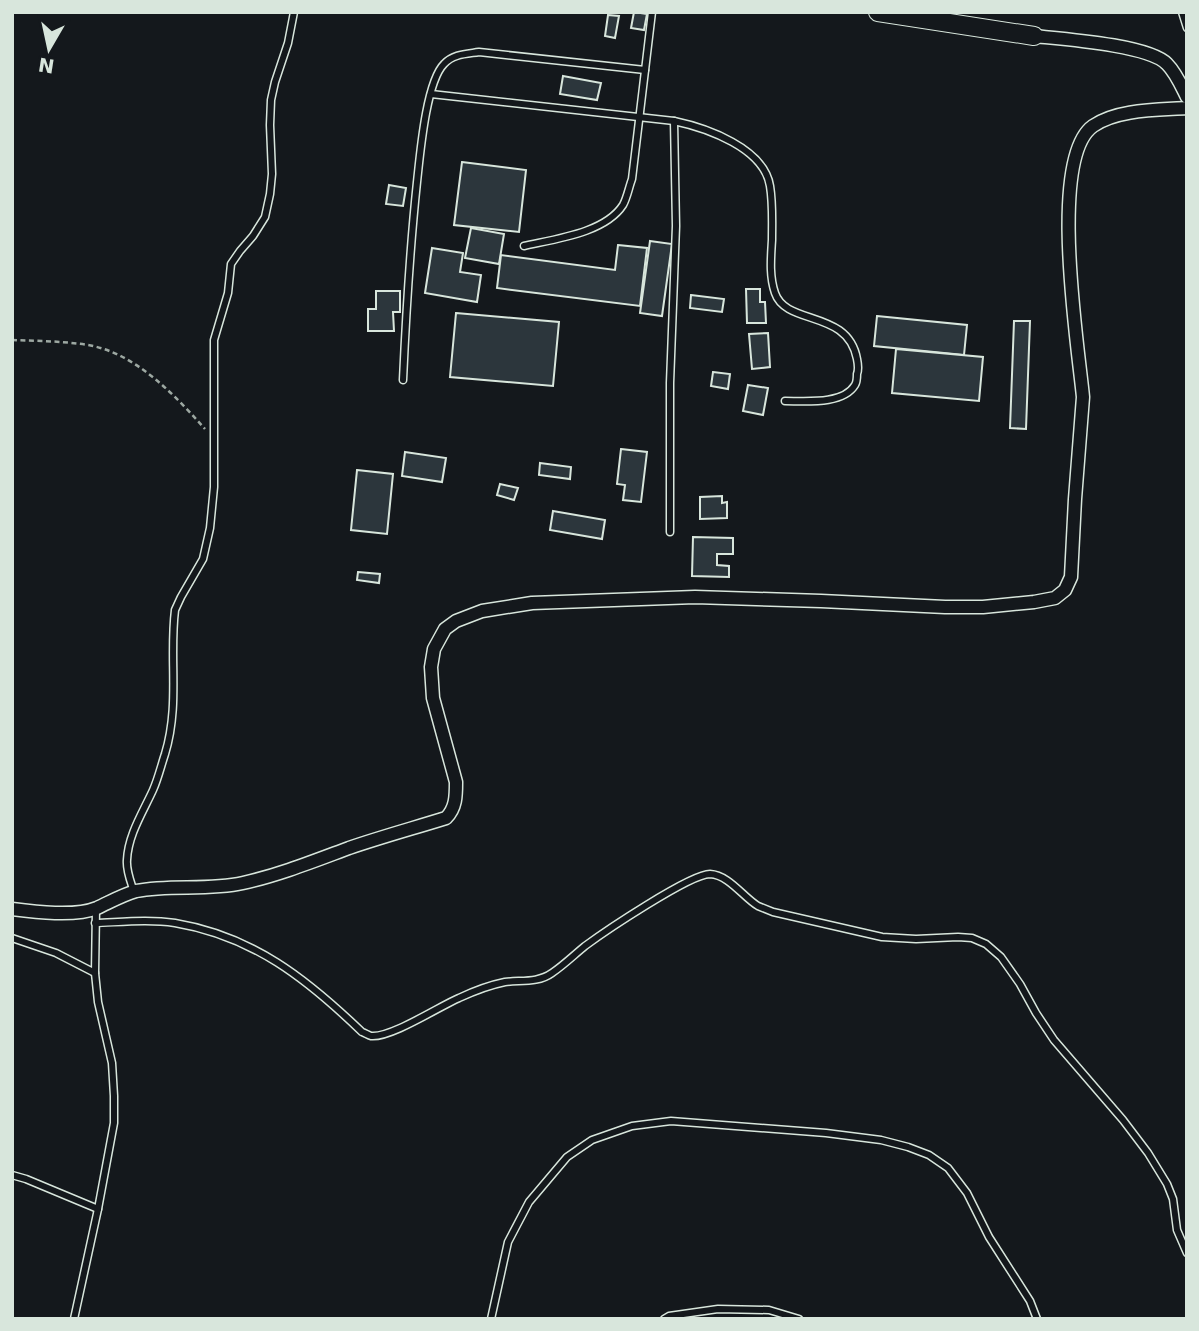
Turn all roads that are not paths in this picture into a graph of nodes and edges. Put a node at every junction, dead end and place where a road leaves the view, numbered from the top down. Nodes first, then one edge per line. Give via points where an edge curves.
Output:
1 (294, 12) edge
2 (652, 12) edge
3 (878, 12) edge
4 (1182, 12) edge
5 (1187, 28) edge
6 (1034, 36) joint
7 (645, 70) junction
8 (431, 94) junction
9 (1187, 97) edge
10 (1187, 108) edge
11 (639, 118) junction
12 (674, 121) junction
13 (524, 246) dead end
14 (403, 380) dead end
15 (785, 401) dead end
16 (670, 532) dead end
17 (134, 892) junction
18 (12, 909) edge
19 (96, 909) junction
20 (95, 923) junction
21 (12, 938) edge
22 (95, 973) junction
23 (12, 1175) edge
24 (98, 1209) junction
25 (1187, 1253) edge
26 (74, 1319) edge
27 (491, 1319) edge
28 (664, 1319) edge
29 (799, 1319) edge
30 (1037, 1319) edge

1 - 17 lane via 271,100 272,174 265,216 231,264 214,340 210,528 203,559 175,610 173,718 127,861
2 - 7 lane
3 - 6 street
4 - 5 lane
6 - 9 street via 1154,55 1166,62
7 - 8 lane via 479,52 458,54 436,75
7 - 11 lane
8 - 11 lane
8 - 14 lane via 411,239
10 - 17 street via 1115,116 1092,126 1074,165 1069,234 1083,409 1071,577 1055,598 945,607 695,597 532,603 482,611 445,629 433,649 433,698 456,782 454,805 446,818 240,884
11 - 12 lane
11 - 13 lane via 632,179 623,204 607,221 579,233
12 - 15 lane via 721,135 764,169 770,184 775,295 796,312 842,331 855,347 859,370 855,385 843,396
12 - 16 lane
17 - 19 street
18 - 19 street
19 - 20 lane
20 - 22 lane
20 - 25 lane via 175,923 247,945 295,974 372,1036 402,1027 486,987 550,975 629,917 707,874 717,875 773,912 882,937 972,938 1001,957 1054,1040 1148,1153 1173,1199 1177,1230
21 - 22 lane
22 - 24 lane via 114,1096 114,1123
23 - 24 lane
24 - 26 lane
27 - 30 lane via 508,1242 529,1202 567,1157 592,1140 632,1126 671,1121 881,1140 929,1155 948,1168 967,1193
28 - 29 lane via 718,1309 769,1310

